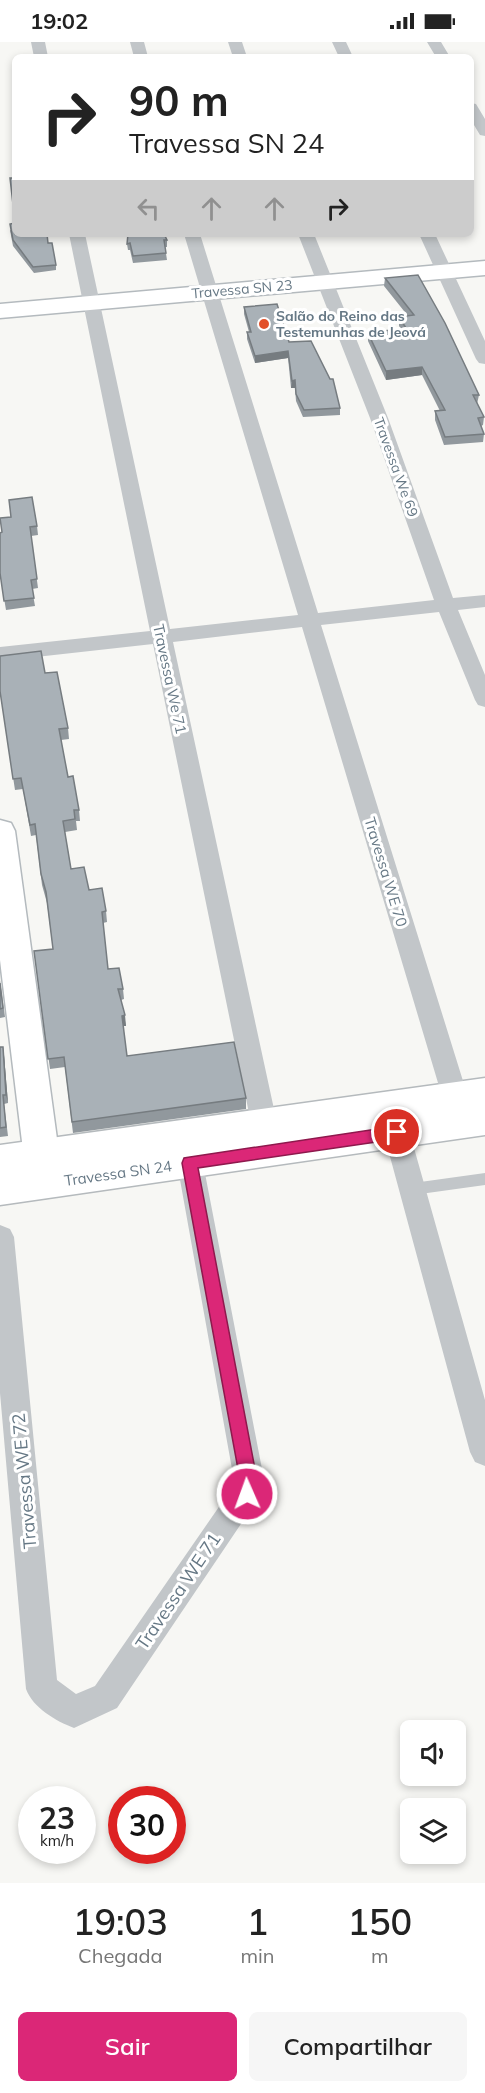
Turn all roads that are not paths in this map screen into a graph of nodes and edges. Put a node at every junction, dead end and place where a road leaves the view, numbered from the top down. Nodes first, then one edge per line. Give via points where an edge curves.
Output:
1 (474, 112) edge
2 (485, 132) edge
3 (78, 237) edge
4 (193, 237) edge
5 (307, 237) edge
6 (428, 237) edge
7 (485, 268) edge
8 (445, 271) junction
9 (324, 281) junction
10 (208, 292) junction
11 (90, 304) junction
12 (0, 311) edge
13 (485, 359) edge
14 (485, 601) edge
15 (446, 605) junction
16 (310, 620) junction
17 (162, 636) junction
18 (0, 654) edge
19 (485, 700) edge
20 (0, 831) edge
21 (472, 1108) edge
22 (393, 1119) junction
23 (264, 1124) junction
24 (0, 1160) edge
25 (190, 1163) junction
26 (43, 1168) junction
27 (485, 1179) edge
28 (0, 1189) edge
29 (413, 1189) junction
30 (0, 1237) edge
31 (485, 1452) edge
32 (42, 1689) joint

1 - 2 street
3 - 11 street, Travessa We 71
4 - 10 street
5 - 9 street, Travessa We 69
6 - 8 street
7 - 8 main road, Travessa SN 23
8 - 9 main road, Travessa SN 23
8 - 13 street
9 - 10 main road, Travessa SN 23
9 - 15 street, Travessa We 69 via 379,418
10 - 11 main road, Travessa SN 23
10 - 16 street
11 - 12 main road, Travessa SN 23
11 - 17 street, Travessa We 71
14 - 15 street
15 - 16 street
15 - 19 street, Travessa We 69
16 - 17 street
16 - 21 street, Travessa WE 70
17 - 18 street
17 - 23 street, Travessa We 71
20 - 26 main road
21 - 22 main road, Travessa SN 24
22 - 23 main road, Travessa SN 24
22 - 25 main road, Travessa SN 24
22 - 29 street
23 - 26 main road, Travessa SN 24
24 - 26 main road, Travessa SN 24
25 - 26 main road, Travessa SN 24
25 - 32 street, Travessa WE 71 via 247,1469 247,1494 106,1697 74,1712
26 - 28 main road, Travessa SN 24
27 - 29 lane
29 - 31 street
30 - 32 street, Travessa WE 72

